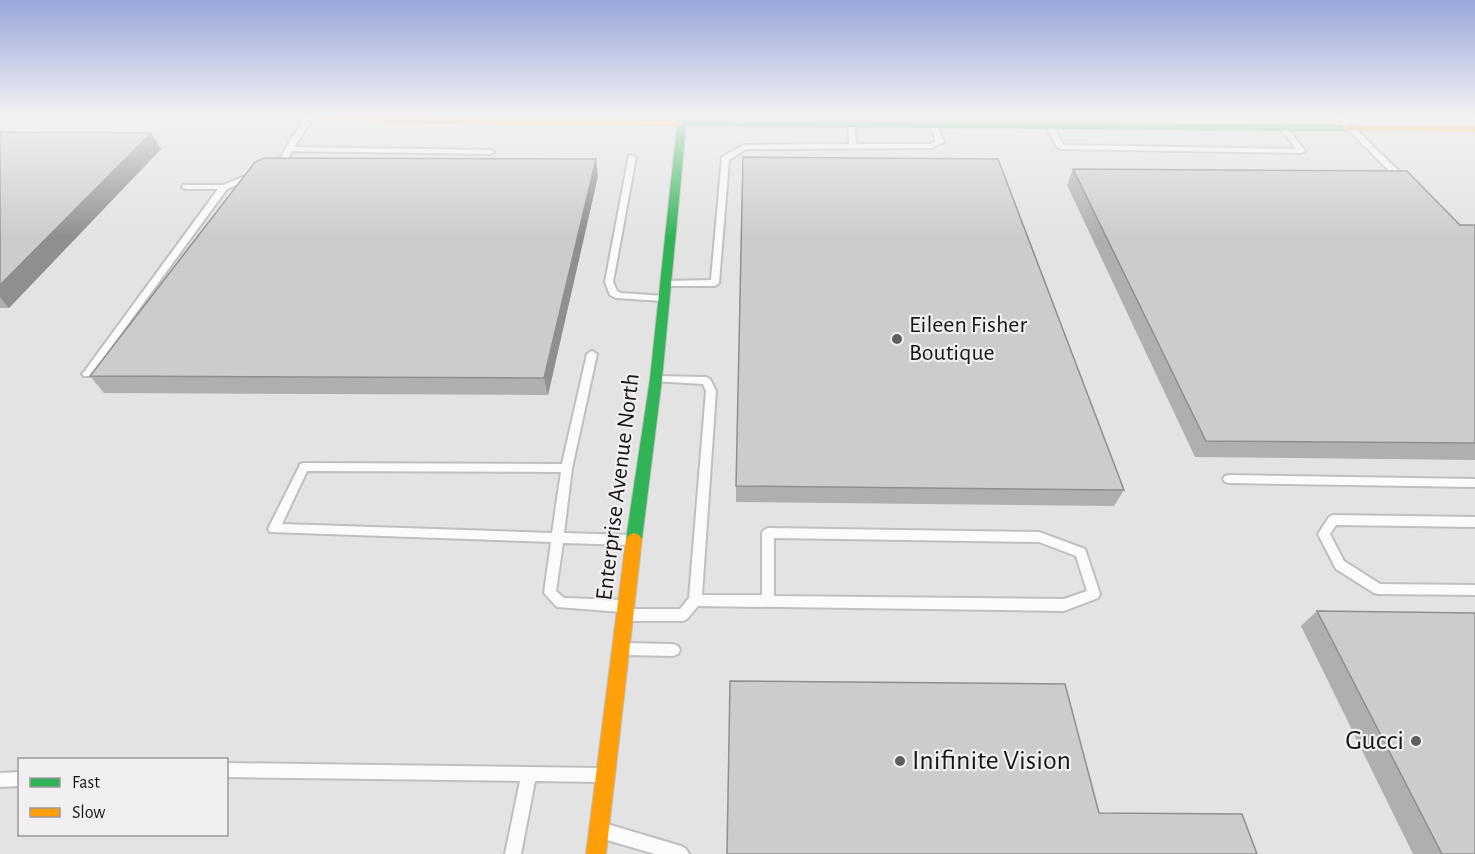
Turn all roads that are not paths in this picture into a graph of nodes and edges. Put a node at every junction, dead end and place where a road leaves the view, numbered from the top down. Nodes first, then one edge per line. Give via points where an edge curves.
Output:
1 (285, 157) edge
2 (632, 157) dead end
3 (678, 157) edge
4 (728, 157) edge
5 (1380, 157) edge
6 (269, 170) edge
7 (258, 174) edge
8 (1407, 183) edge
9 (186, 187) dead end
10 (224, 187) junction
11 (663, 291) junction
12 (592, 354) dead end
13 (87, 374) dead end
14 (656, 379) junction
15 (567, 468) junction
16 (1229, 479) dead end
17 (1475, 483) edge
18 (1475, 522) edge
19 (557, 537) junction
20 (634, 541) junction
21 (1475, 590) edge
22 (695, 600) junction
23 (768, 601) junction
24 (625, 610) junction
25 (620, 649) junction
26 (673, 650) dead end
27 (228, 770) edge
28 (529, 773) junction
29 (606, 776) junction
30 (18, 779) edge
31 (0, 780) edge
32 (599, 830) junction
33 (513, 854) edge
34 (596, 854) edge
35 (681, 854) edge

1 - 6 lane via 280,166
2 - 11 lane via 609,282 613,293 619,296
3 - 11 main road, Enterprise Avenue North
4 - 11 lane via 725,159 715,283
5 - 8 lane
7 - 10 lane
9 - 10 lane
10 - 13 lane
11 - 14 main road, Enterprise Avenue North
12 - 15 lane
14 - 20 main road, Enterprise Avenue North
14 - 22 lane via 706,381 711,391
15 - 19 lane
15 - 19 lane via 304,467 274,529
16 - 17 lane
18 - 21 lane via 1333,520 1324,534 1340,565 1378,589
19 - 20 lane
19 - 24 lane via 550,593 561,603
20 - 24 main road, Enterprise Avenue North
22 - 23 lane
22 - 24 lane via 683,615
23 - 23 lane via 1064,605 1094,594 1081,553 1040,537 768,533
24 - 25 main road, Enterprise Avenue North
25 - 26 lane
25 - 29 main road, Enterprise Avenue North
27 - 28 lane
28 - 29 lane
28 - 33 lane
29 - 32 main road, Enterprise Avenue North
30 - 31 lane
32 - 34 main road, Enterprise Avenue North
32 - 35 lane

